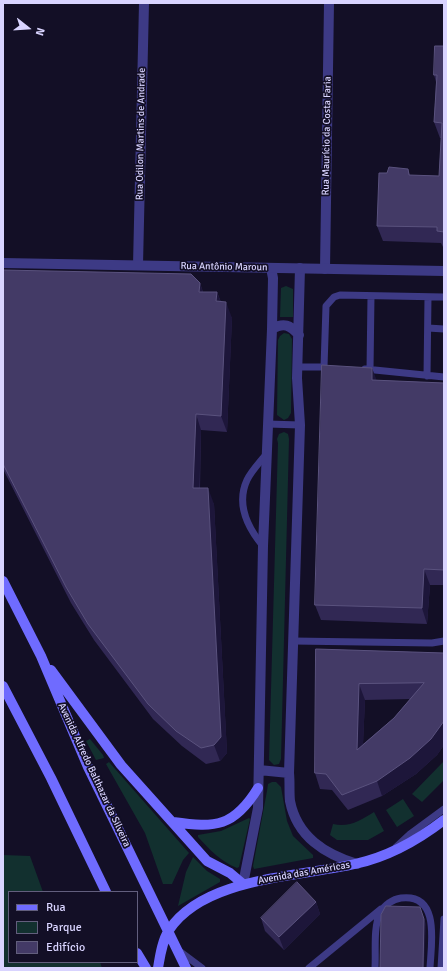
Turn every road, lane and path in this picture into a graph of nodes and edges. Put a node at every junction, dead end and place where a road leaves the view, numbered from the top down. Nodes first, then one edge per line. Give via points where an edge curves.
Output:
1 (144, 3) edge
2 (329, 3) edge
3 (3, 263) edge
4 (138, 265) junction
5 (271, 268) junction
6 (300, 268) junction
7 (325, 269) junction
8 (444, 271) edge
9 (371, 296) junction
10 (428, 297) junction
11 (444, 298) edge
12 (428, 328) junction
13 (272, 329) junction
14 (444, 329) edge
15 (298, 334) junction
16 (298, 366) junction
17 (354, 368) edge
18 (370, 370) junction
19 (427, 376) junction
20 (444, 377) edge
21 (268, 424) junction
22 (300, 426) junction
23 (268, 452) junction
24 (264, 546) junction
25 (3, 581) edge
26 (444, 641) edge
27 (293, 642) junction
28 (41, 656) junction
29 (3, 687) edge
30 (259, 770) junction
31 (289, 773) junction
32 (258, 788) junction
33 (444, 809) edge
34 (444, 820) edge
35 (173, 822) junction
36 (392, 852) junction
37 (357, 864) junction
38 (243, 884) junction
39 (106, 891) edge
40 (387, 904) junction
41 (444, 919) edge
42 (168, 931) junction
43 (177, 949) junction
44 (138, 955) edge
45 (146, 968) edge
46 (158, 968) edge
47 (186, 968) edge
48 (202, 968) edge
49 (308, 968) edge
50 (375, 968) edge
51 (430, 968) edge
52 (441, 968) edge

1 - 4 street, Rua Odilon Martins de Andrade
2 - 7 street, Rua Maurício da Costa Faria
3 - 4 street, Rua Antônio Maroun
4 - 5 street, Rua Antônio Maroun
5 - 6 street, Rua Antônio Maroun
5 - 13 street
6 - 7 street, Rua Antônio Maroun
6 - 15 street
7 - 8 street, Rua Antônio Maroun
9 - 10 lane
9 - 16 lane via 340,295 330,300 326,306 328,367
9 - 18 lane
10 - 11 lane
10 - 12 lane
12 - 14 lane
12 - 19 lane
13 - 15 street via 288,325
13 - 21 street
15 - 16 street
16 - 22 street
17 - 18 lane
18 - 19 lane
19 - 20 lane
21 - 22 lane
21 - 23 street
22 - 27 street
23 - 24 street
23 - 24 lane via 247,479 243,492 245,515 251,530
24 - 30 street
25 - 28 main road, Avenida Alfredo Balthazar da Silveira
26 - 27 lane
27 - 31 street
28 - 35 main road via 121,765
28 - 42 main road, Avenida Alfredo Balthazar da Silveira via 88,767
29 - 39 main road via 56,787
30 - 31 street
30 - 32 street
31 - 37 street via 290,801 295,817 304,832 317,846 336,858
32 - 35 main road via 248,804 235,816 222,823 208,826
32 - 38 street via 258,808
33 - 36 lane via 410,834
34 - 36 main road, Avenida das Américas via 424,835
35 - 38 main road via 207,861 230,873
36 - 37 main road, Avenida das Américas
37 - 38 main road, Avenida das Américas
38 - 42 main road, Avenida das Américas via 190,909
40 - 49 lane
40 - 50 lane via 380,912 377,923
40 - 51 lane via 396,899 407,898 417,900 425,907 432,922
41 - 52 lane
42 - 43 main road, Avenida Alfredo Balthazar da Silveira
42 - 46 main road
43 - 47 main road, Avenida Alfredo Balthazar da Silveira
43 - 48 lane
44 - 45 main road

